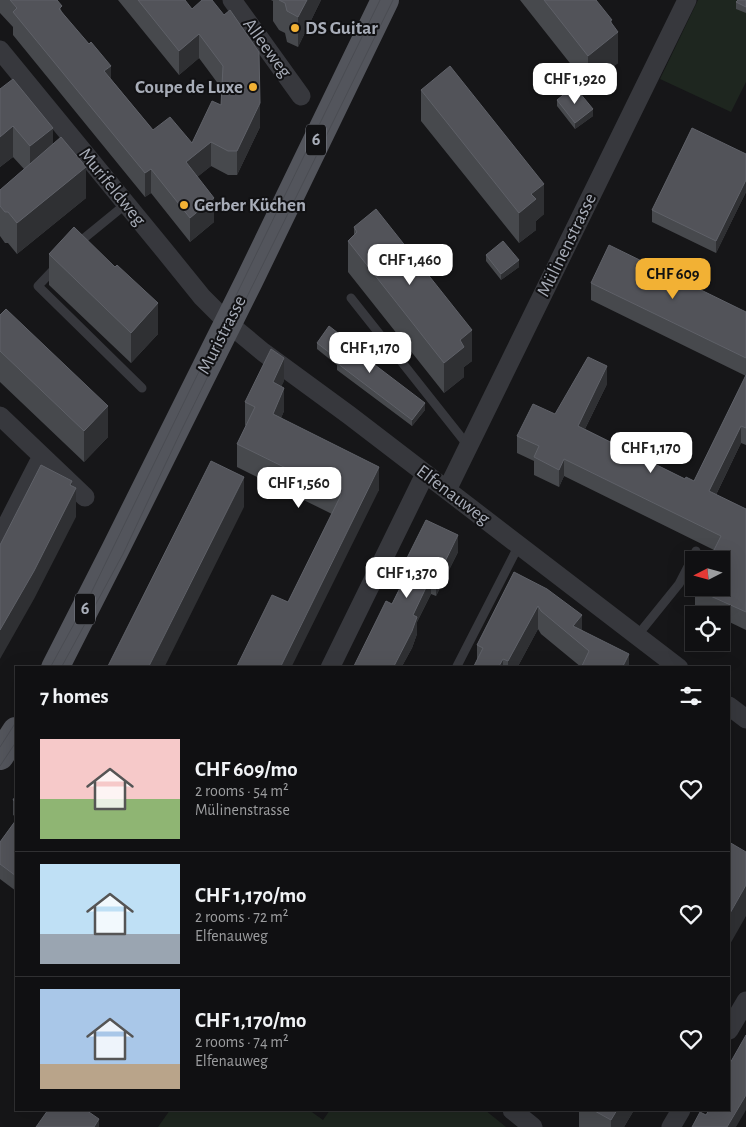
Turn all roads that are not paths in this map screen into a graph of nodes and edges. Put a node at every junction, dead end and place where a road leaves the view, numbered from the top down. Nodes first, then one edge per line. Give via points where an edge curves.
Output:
1 (232, 0) edge
2 (385, 0) edge
3 (687, 0) edge
4 (0, 50) edge
5 (301, 96) dead end
6 (126, 204) junction
7 (73, 248) edge
8 (61, 261) edge
9 (351, 298) dead end
10 (228, 322) junction
11 (142, 388) dead end
12 (0, 416) edge
13 (469, 447) junction
14 (42, 456) junction
15 (425, 474) junction
16 (448, 490) junction
17 (85, 497) dead end
18 (0, 538) edge
19 (519, 545) junction
20 (685, 574) edge
21 (637, 636) junction
22 (56, 666) edge
23 (331, 666) edge
24 (457, 666) edge
25 (676, 666) edge
26 (730, 707) edge
27 (746, 719) edge
28 (15, 733) edge
29 (0, 756) edge
30 (744, 1011) edge
31 (730, 1029) edge
32 (513, 1111) edge
33 (680, 1111) edge
34 (533, 1127) edge
35 (671, 1127) edge

1 - 5 street, Alleeweg
2 - 10 main road, Muristrasse / 6
3 - 13 street, Mülinenstrasse
4 - 6 street, Murifeldweg via 24,89 74,150
6 - 7 lane
6 - 10 street, Murifeldweg via 202,297
8 - 11 lane via 38,286
9 - 13 lane
10 - 15 street, Elfenauweg
10 - 22 main road, Muristrasse / 6
12 - 14 street
13 - 16 street, Mülinenstrasse
14 - 17 street
14 - 18 street
15 - 16 street, Elfenauweg
15 - 23 street
16 - 19 street, Elfenauweg
19 - 21 street, Elfenauweg
19 - 24 lane
20 - 21 lane
21 - 25 street, Elfenauweg
26 - 27 street
28 - 29 main road
30 - 31 street
32 - 34 street
33 - 35 street

